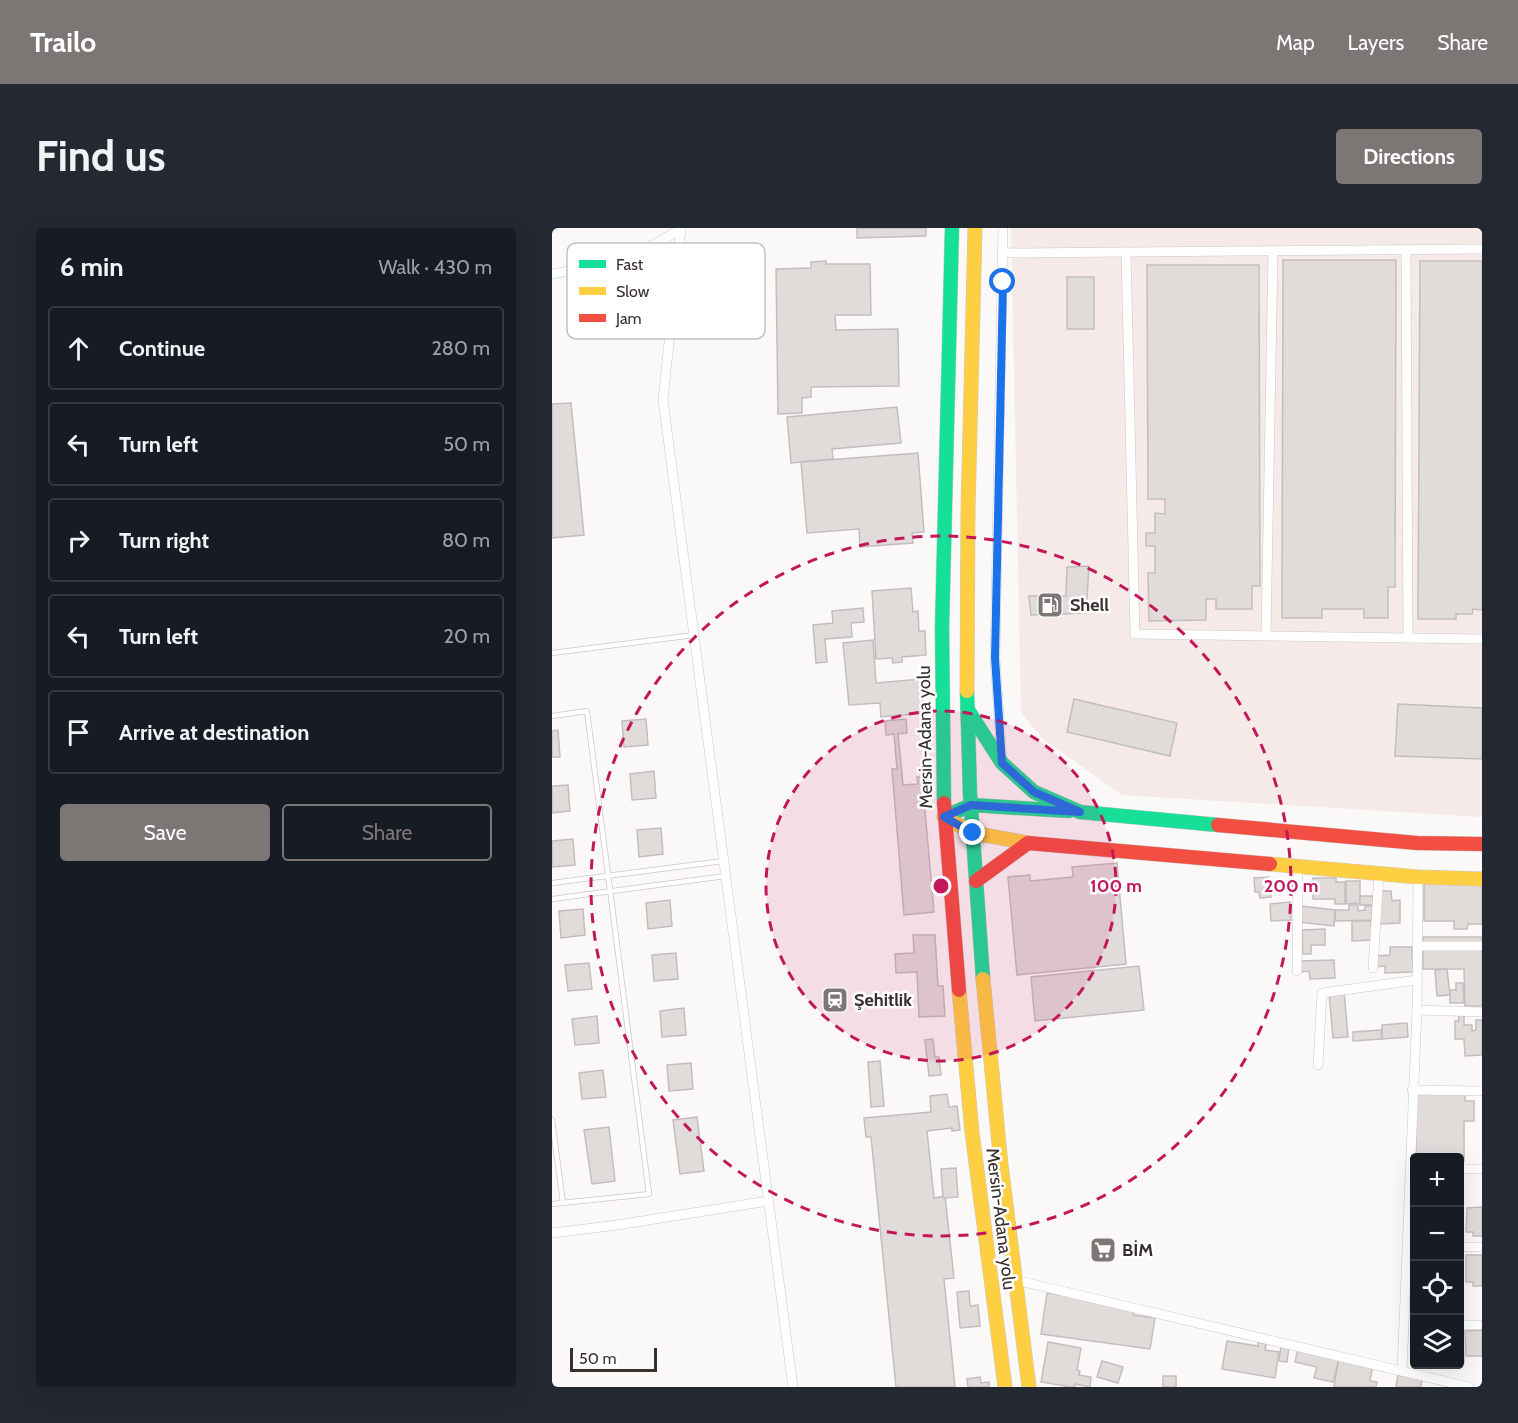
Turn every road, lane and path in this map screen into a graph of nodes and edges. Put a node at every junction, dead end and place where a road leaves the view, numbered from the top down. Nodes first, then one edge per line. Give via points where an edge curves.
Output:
1 (975, 228) edge
2 (1003, 228) edge
3 (681, 229) edge
4 (950, 231) edge
5 (657, 243) edge
6 (1482, 249) edge
7 (1406, 250) junction
8 (1126, 252) junction
9 (1273, 252) junction
10 (1003, 253) junction
11 (567, 271) edge
12 (552, 274) edge
13 (669, 339) edge
14 (694, 635) junction
15 (1266, 636) junction
16 (1408, 638) junction
17 (1482, 639) edge
18 (552, 653) edge
19 (968, 711) junction
20 (552, 716) edge
21 (1002, 763) junction
22 (971, 805) junction
23 (1080, 812) junction
24 (944, 817) junction
25 (973, 833) junction
26 (1028, 843) junction
27 (1482, 844) edge
28 (723, 861) junction
29 (1298, 867) junction
30 (1379, 874) junction
31 (608, 876) junction
32 (725, 876) junction
33 (1418, 877) junction
34 (1482, 879) edge
35 (976, 882) junction
36 (552, 883) edge
37 (610, 891) junction
38 (552, 899) edge
39 (1418, 946) junction
40 (1482, 946) edge
41 (1373, 968) dead end
42 (1297, 971) dead end
43 (1417, 980) junction
44 (1416, 1010) junction
45 (1482, 1012) edge
46 (1317, 1065) dead end
47 (1412, 1090) junction
48 (1482, 1091) edge
49 (552, 1120) edge
50 (1412, 1153) edge
51 (1464, 1169) edge
52 (1482, 1169) edge
53 (768, 1201) junction
54 (563, 1203) junction
55 (552, 1204) edge
56 (552, 1233) edge
57 (1464, 1247) edge
58 (1482, 1247) edge
59 (1411, 1261) edge
60 (1015, 1280) junction
61 (1464, 1325) edge
62 (1479, 1325) dead end
63 (1409, 1326) edge
64 (1402, 1371) junction
65 (793, 1387) edge
66 (1005, 1387) edge
67 (1029, 1387) edge
68 (1469, 1387) edge

1 - 19 main road, Mersin-Adana yolu via 966,627
2 - 10 street
3 - 5 street
4 - 24 main road, Mersin-Adana yolu via 942,627
6 - 7 street
7 - 9 street
7 - 16 street
8 - 9 street
8 - 10 street
8 - 15 street via 1135,634
9 - 15 street
10 - 21 street via 995,658
11 - 12 street
13 - 14 street via 663,400
14 - 18 lane
14 - 28 street
15 - 16 street
16 - 17 street
19 - 21 main road
19 - 22 main road, Mersin-Adana yolu
20 - 31 lane via 587,711
21 - 23 main road via 1034,792
22 - 23 main road
22 - 24 main road
22 - 25 main road, Mersin-Adana yolu
23 - 27 main road via 1417,843
24 - 25 main road
24 - 66 main road, Mersin-Adana yolu via 972,1132
25 - 26 main road
25 - 35 main road, Mersin-Adana yolu
26 - 29 main road
26 - 35 main road
28 - 31 lane
28 - 32 street
29 - 30 main road
29 - 42 street
30 - 33 main road
30 - 41 street
31 - 36 lane
31 - 37 lane
32 - 37 lane
32 - 53 street
33 - 34 main road
33 - 39 street
35 - 60 main road, Mersin-Adana yolu via 995,1127
37 - 38 lane
37 - 54 lane via 649,1194
39 - 40 street
39 - 43 street
43 - 44 street
43 - 46 street via 1322,993
44 - 45 street
44 - 47 street
47 - 48 street
47 - 50 street
49 - 54 lane
51 - 52 street
53 - 56 street
53 - 65 street
54 - 55 lane
57 - 58 street
59 - 63 street
60 - 64 street
60 - 67 main road, Mersin-Adana yolu
61 - 62 street
63 - 64 street
64 - 68 street

